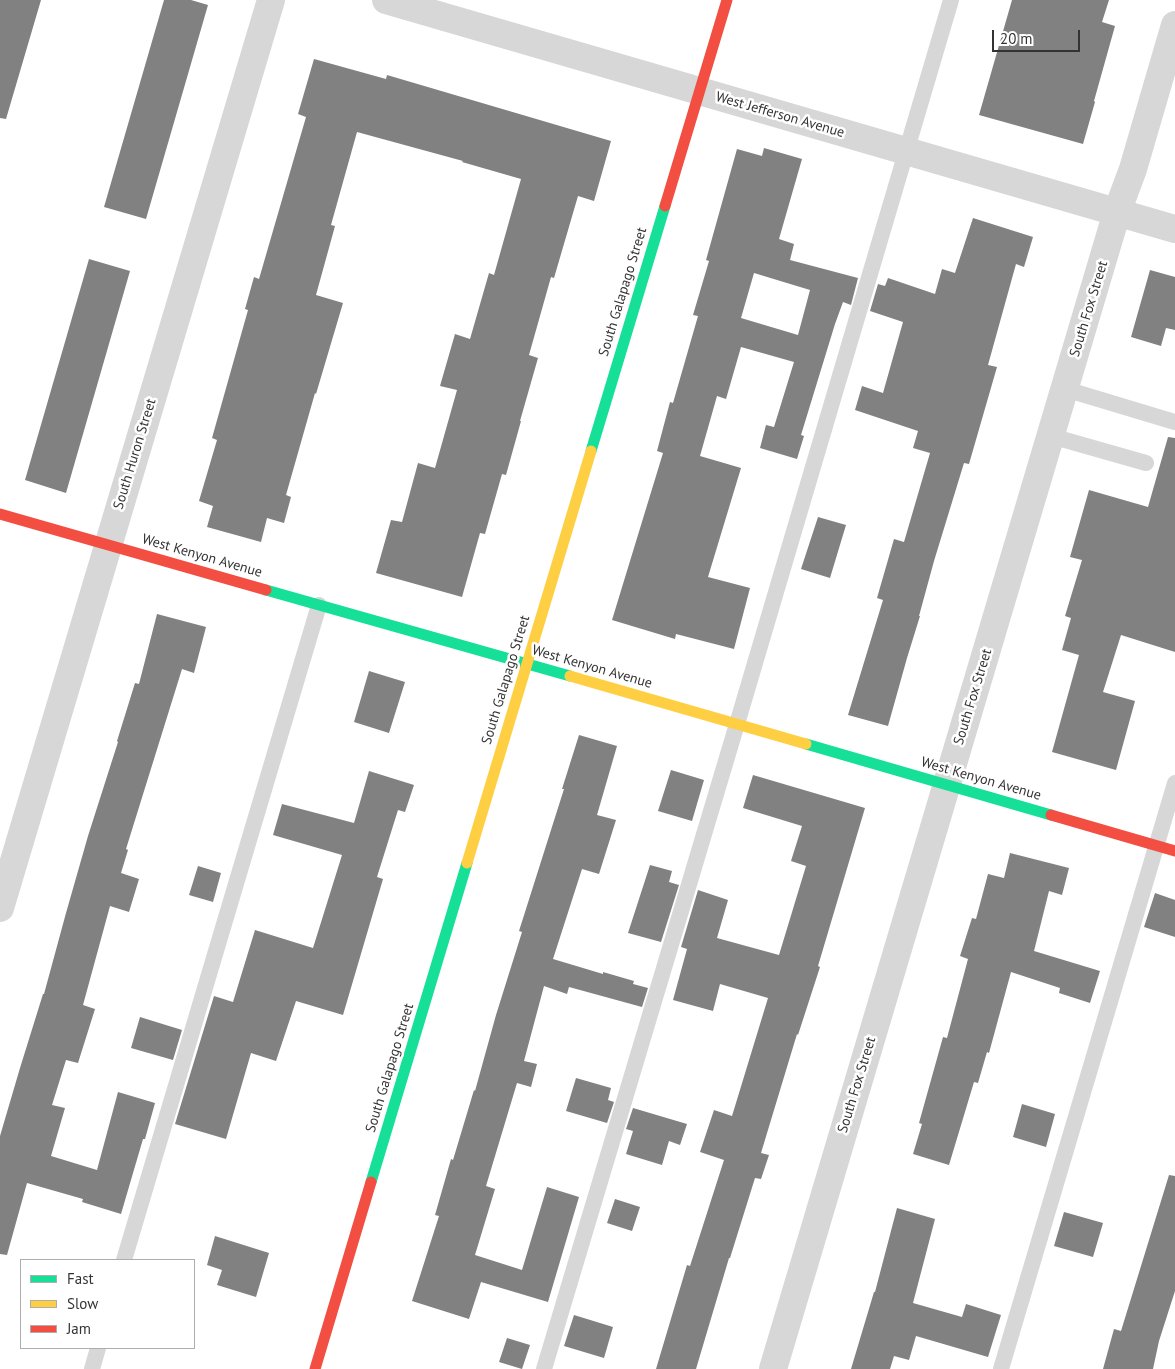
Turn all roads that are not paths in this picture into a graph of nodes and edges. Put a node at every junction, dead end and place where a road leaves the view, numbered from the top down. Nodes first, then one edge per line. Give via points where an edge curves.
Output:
1 (271, 0) edge
2 (386, 0) edge
3 (727, 0) edge
4 (951, 0) edge
5 (1175, 25) edge
6 (699, 91) junction
7 (907, 151) junction
8 (1118, 212) junction
9 (1175, 229) edge
10 (1065, 389) junction
11 (1175, 422) edge
12 (1051, 436) junction
13 (1146, 463) dead end
14 (0, 514) edge
15 (108, 546) junction
16 (319, 605) junction
17 (527, 664) junction
18 (737, 724) junction
19 (1175, 783) edge
20 (946, 785) junction
21 (1156, 846) junction
22 (1175, 851) edge
23 (0, 908) edge
24 (124, 1259) edge
25 (98, 1349) edge
26 (92, 1369) edge
27 (316, 1369) edge
28 (544, 1369) edge
29 (772, 1369) edge
30 (1001, 1369) edge

1 - 15 street, South Huron Street
2 - 6 street, West Jefferson Avenue
3 - 6 street, South Galapago Street
4 - 7 lane
5 - 8 street, South Fox Street
6 - 7 street, West Jefferson Avenue
6 - 17 street, South Galapago Street
7 - 8 street, West Jefferson Avenue
7 - 18 lane
8 - 9 street, West Jefferson Avenue
8 - 10 street, South Fox Street
10 - 11 lane
10 - 12 street, South Fox Street
12 - 13 lane
12 - 20 street, South Fox Street
14 - 15 street, West Kenyon Avenue
15 - 16 street, West Kenyon Avenue
15 - 23 street, South Huron Street
16 - 17 street, West Kenyon Avenue
16 - 24 lane
17 - 18 street, West Kenyon Avenue
17 - 27 street, South Galapago Street
18 - 20 street, West Kenyon Avenue
18 - 28 lane
19 - 21 lane
20 - 21 street, West Kenyon Avenue
20 - 29 street, South Fox Street
21 - 22 street, West Kenyon Avenue
21 - 30 lane
25 - 26 lane

